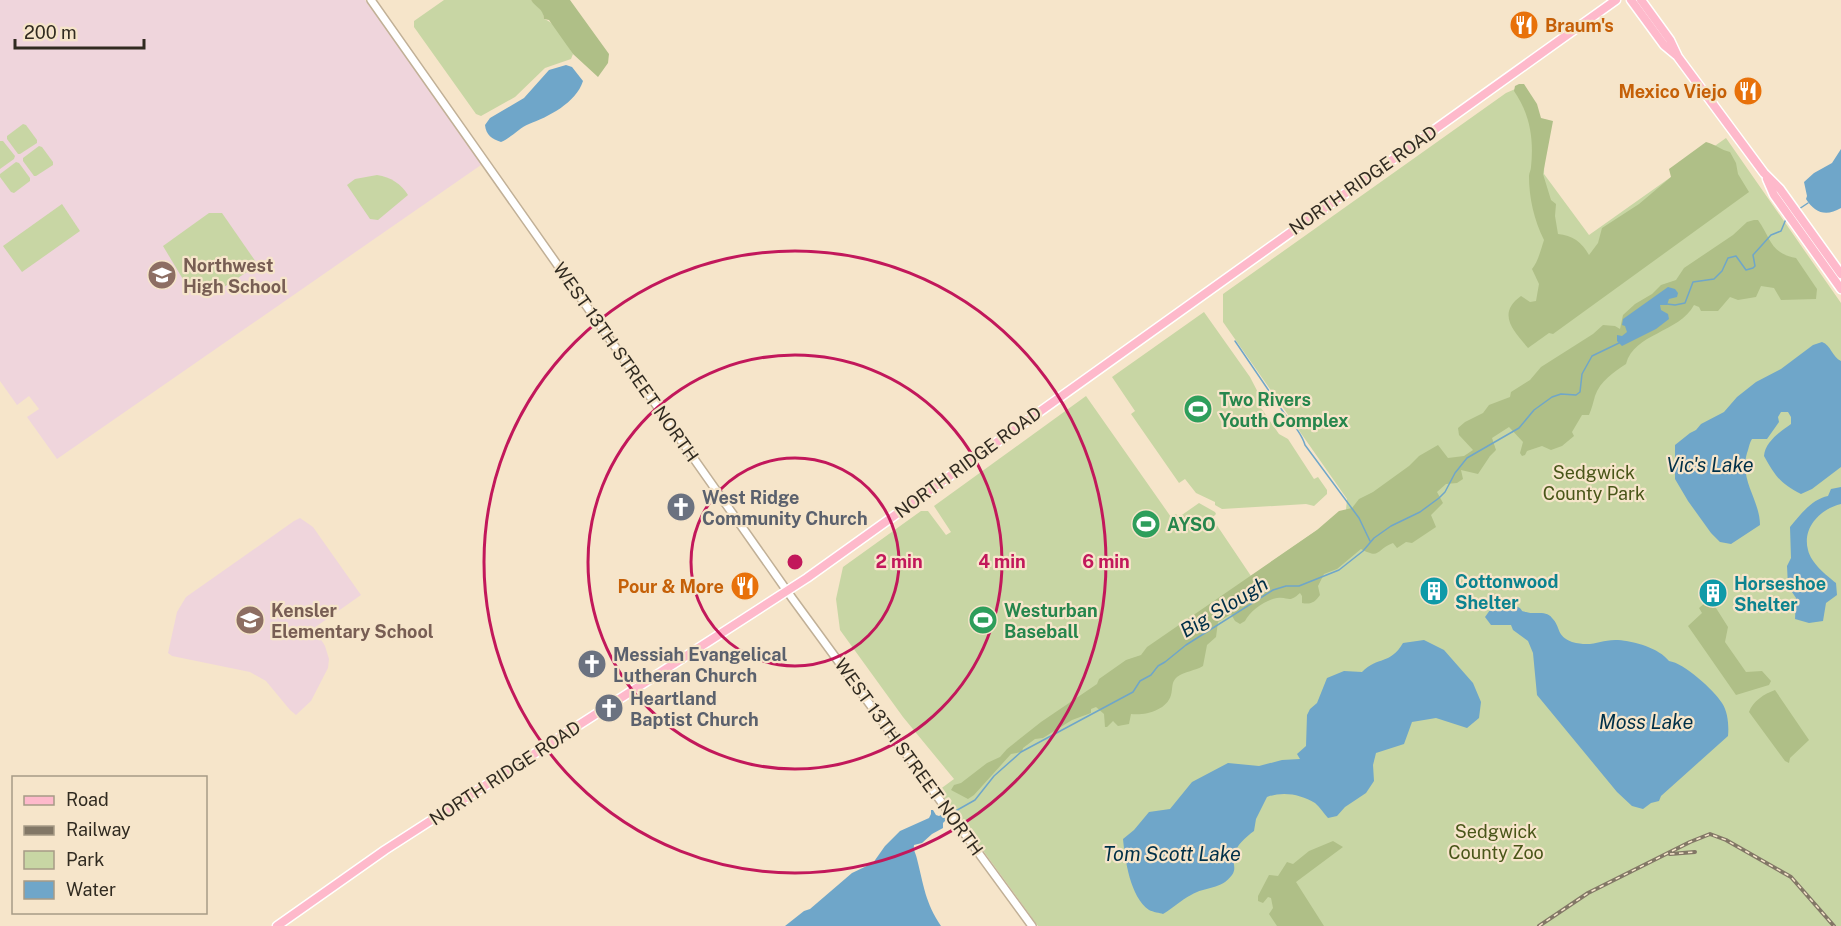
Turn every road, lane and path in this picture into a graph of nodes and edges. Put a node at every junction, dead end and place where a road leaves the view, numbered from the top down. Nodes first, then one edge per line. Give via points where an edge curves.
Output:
1 (371, 0) edge
2 (1616, 0) edge
3 (1632, 0) edge
4 (1641, 0) edge
5 (1649, 0) edge
6 (1660, 26) junction
7 (1678, 57) junction
8 (1804, 230) junction
9 (1841, 274) edge
10 (1841, 289) edge
11 (787, 590) junction
12 (277, 926) edge
13 (1032, 926) edge

1 - 11 street, WEST 13TH STREET NORTH
2 - 11 main road, NORTH RIDGE ROAD
3 - 7 main road via 1664,45
4 - 6 main road
5 - 6 main road
6 - 7 main road
7 - 8 main road
8 - 9 main road
8 - 10 main road
11 - 12 main road, NORTH RIDGE ROAD via 376,856
11 - 13 street, WEST 13TH STREET NORTH

